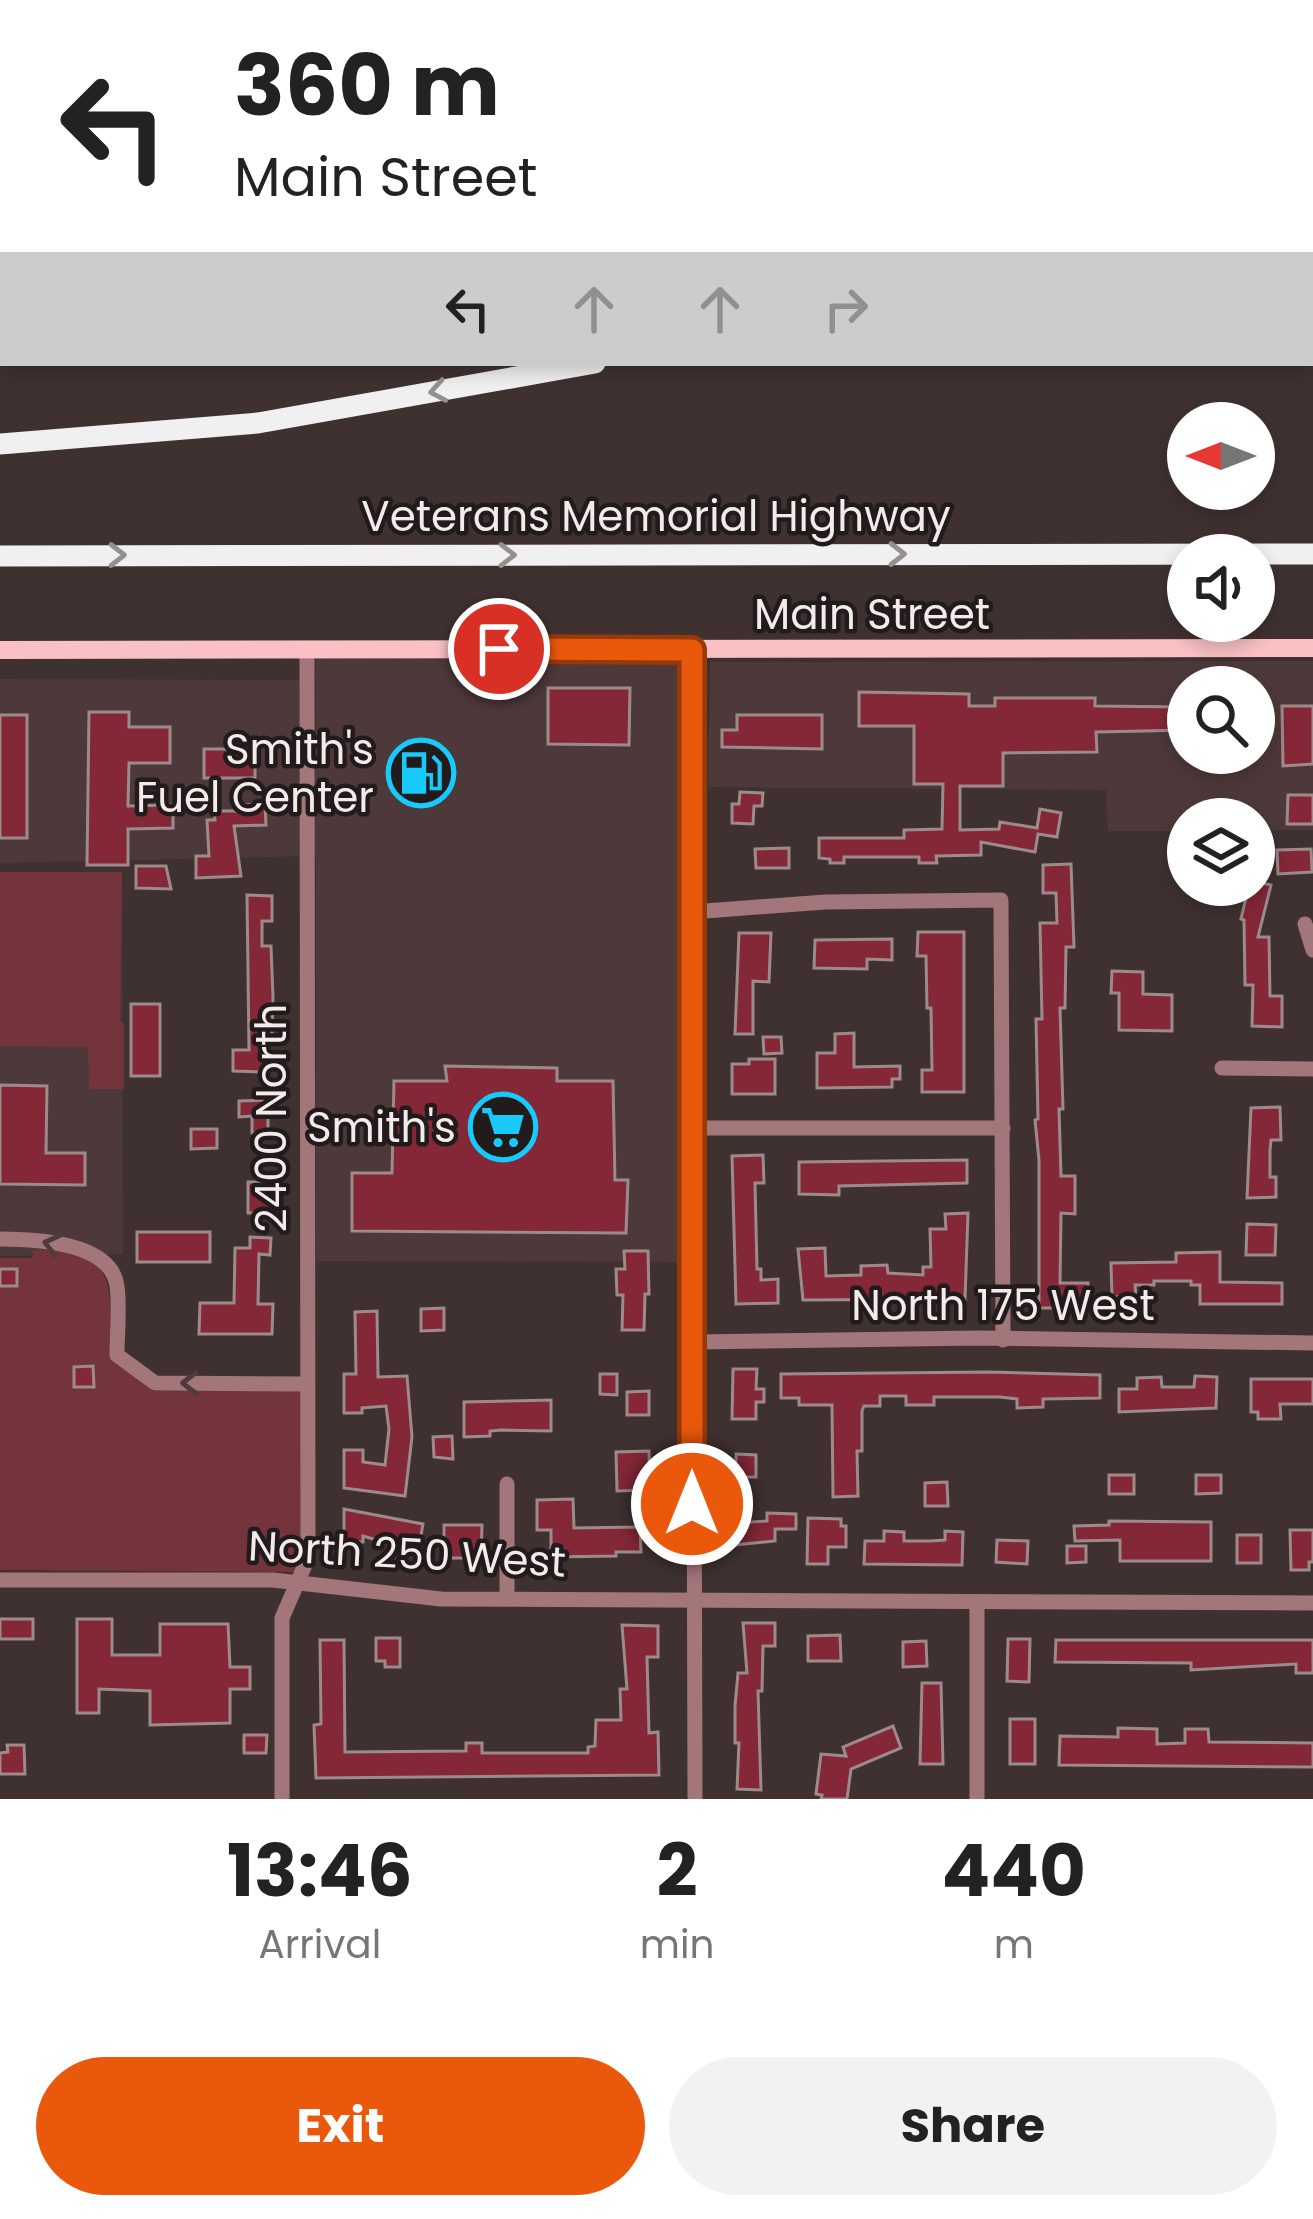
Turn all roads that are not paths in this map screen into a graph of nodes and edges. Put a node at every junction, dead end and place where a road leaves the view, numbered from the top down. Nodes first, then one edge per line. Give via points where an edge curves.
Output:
1 (578, 366) edge
2 (0, 444) edge
3 (1313, 554) edge
4 (0, 556) edge
5 (1313, 648) edge
6 (0, 650) edge
7 (692, 650) junction
8 (308, 651) junction
9 (692, 912) junction
10 (1305, 923) dead end
11 (1313, 950) edge
12 (1222, 1068) dead end
13 (1313, 1069) edge
14 (1003, 1128) junction
15 (692, 1129) junction
16 (0, 1239) edge
17 (1003, 1340) junction
18 (692, 1342) junction
19 (1313, 1342) edge
20 (307, 1384) junction
21 (508, 1484) dead end
22 (0, 1580) edge
23 (298, 1584) junction
24 (508, 1599) junction
25 (692, 1600) junction
26 (1313, 1603) edge
27 (976, 1604) junction
28 (282, 1799) edge
29 (695, 1799) edge
30 (976, 1799) edge

1 -> 2 highway via 258,424
4 -> 3 highway, Veterans Memorial Highway
5 - 7 main road, Main Street
6 - 8 main road, Main Street
7 - 8 main road, Main Street
7 - 9 street
8 - 20 street, 2400 North
9 - 14 street via 1001,900
9 - 15 street
10 - 11 street
12 - 13 street
14 - 15 street
14 - 17 street
15 - 18 street
20 -> 16 street via 155,1383 117,1355 117,1281 103,1259 42,1238
17 - 18 street, North 175 West
17 - 19 street, North 175 West
18 - 25 street
20 - 23 street, 2400 North via 308,1558
21 - 24 street
22 - 23 street, North 250 West
23 - 24 street, North 250 West
23 - 28 street, 2400 North via 282,1618
24 - 25 street, North 250 West
25 - 27 street, North 250 West
25 - 29 street
26 - 27 street, North 250 West
27 - 30 street

